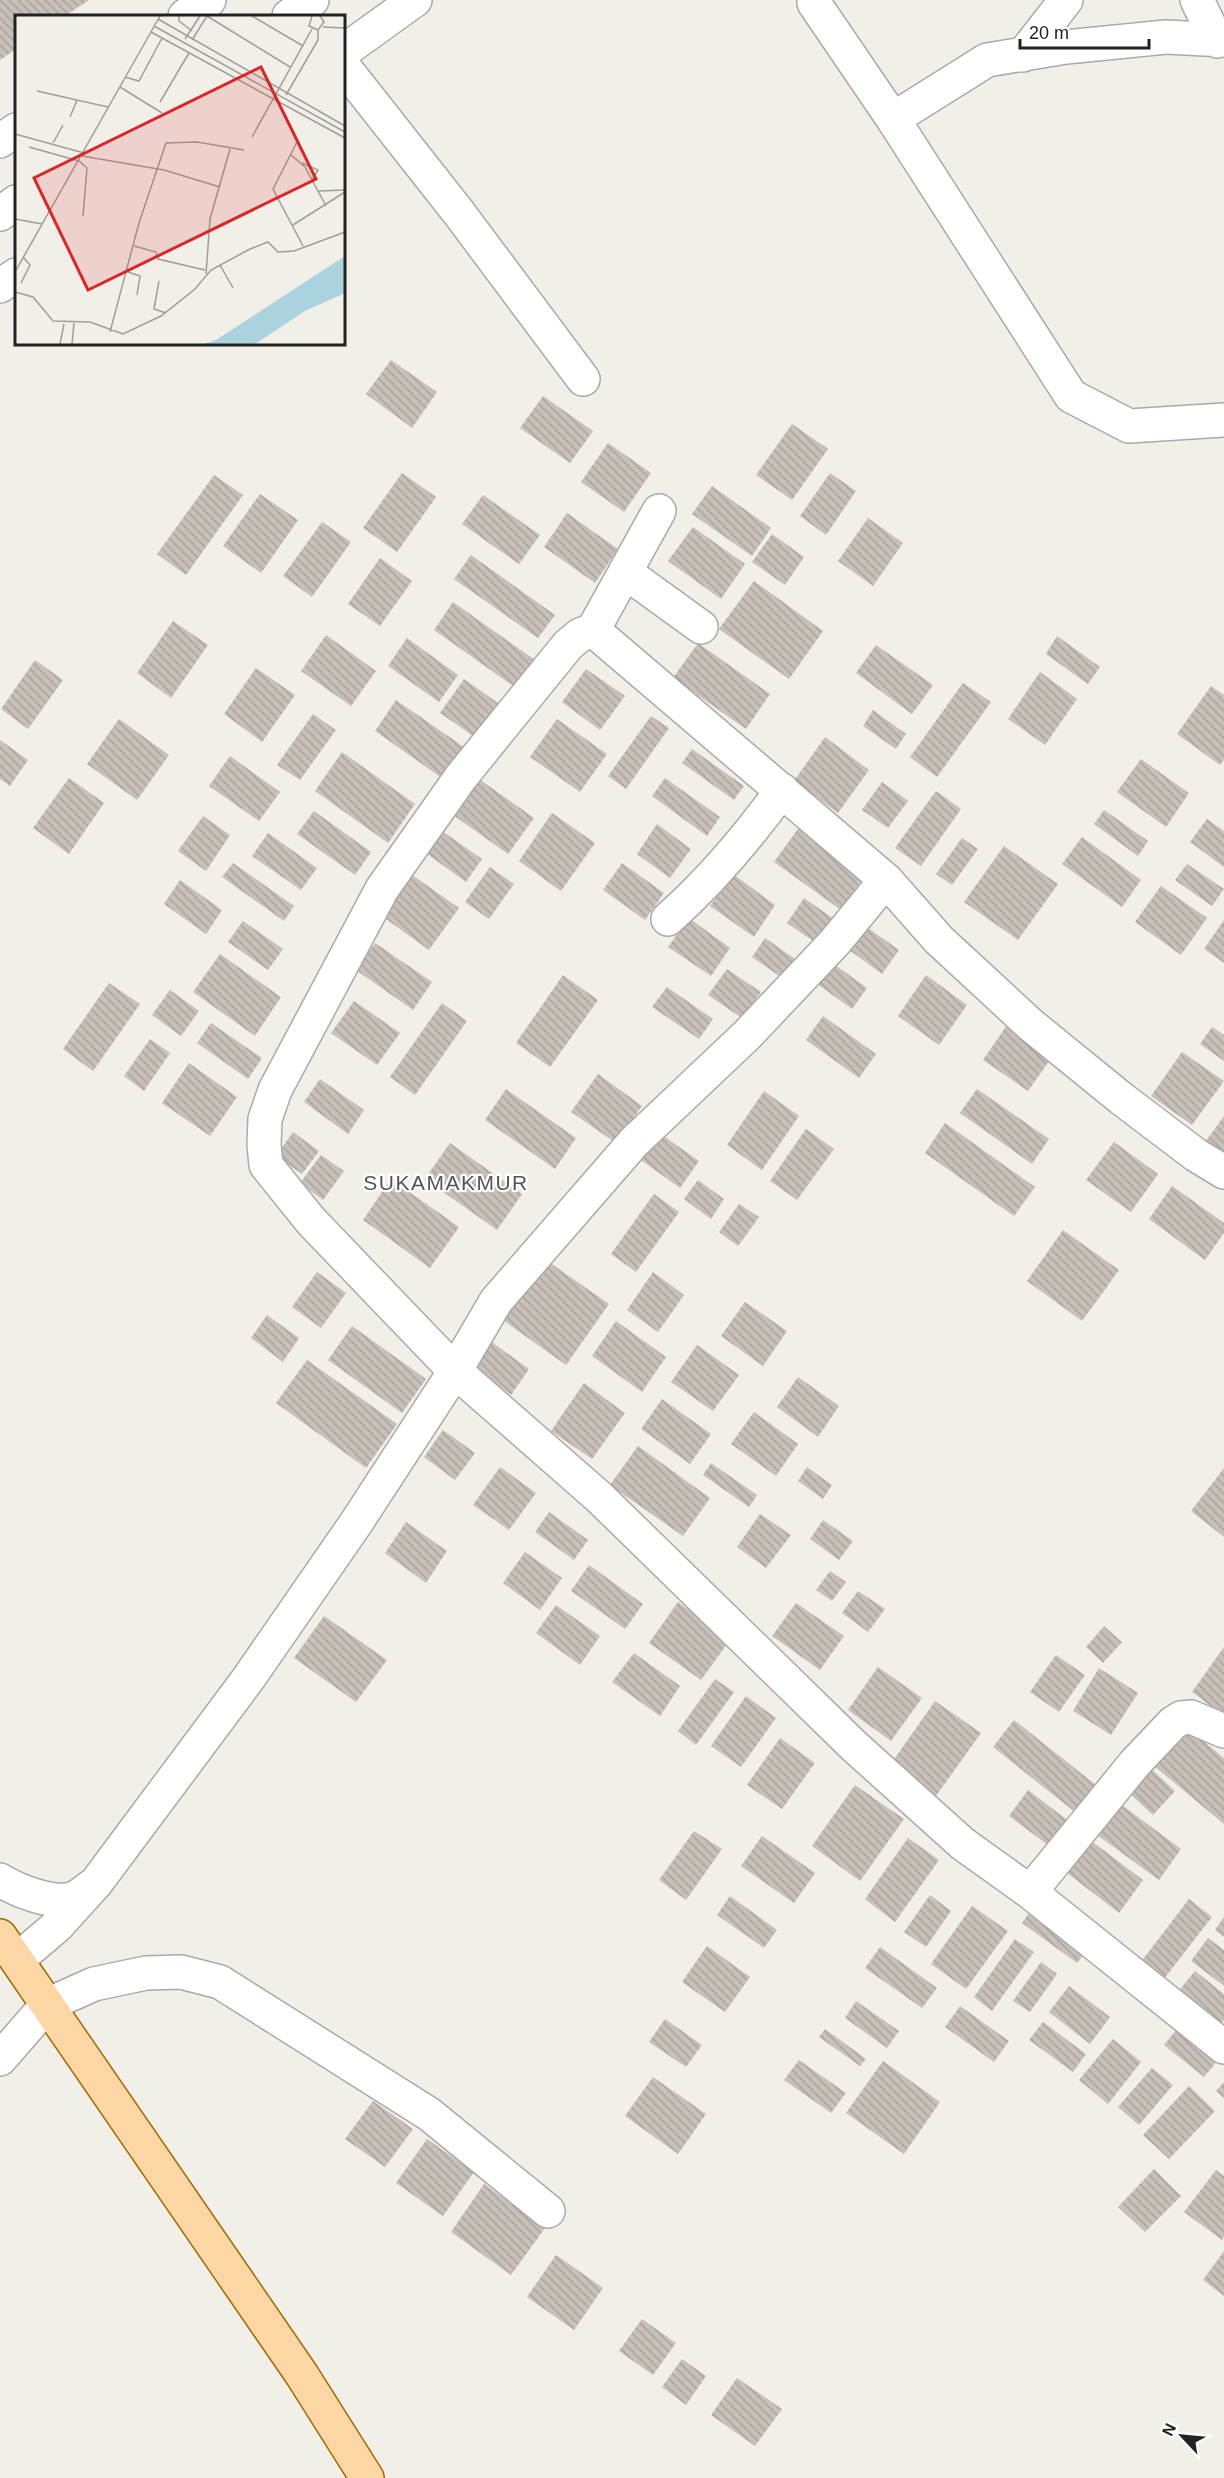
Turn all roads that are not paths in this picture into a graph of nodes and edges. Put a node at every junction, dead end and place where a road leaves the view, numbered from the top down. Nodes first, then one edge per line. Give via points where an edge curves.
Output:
1 (209, 0) edge
2 (415, 0) edge
3 (1066, 0) edge
4 (1197, 0) edge
5 (814, 3) dead end
6 (186, 15) edge
7 (1221, 41) edge
8 (345, 50) edge
9 (1023, 55) junction
10 (345, 69) edge
11 (893, 119) junction
12 (15, 131) edge
13 (0, 141) edge
14 (15, 203) edge
15 (0, 214) edge
16 (15, 276) edge
17 (0, 286) edge
18 (583, 380) dead end
19 (1224, 420) edge
20 (659, 511) dead end
21 (625, 572) junction
22 (701, 627) dead end
23 (594, 630) junction
24 (782, 790) junction
25 (886, 880) junction
26 (668, 919) dead end
27 (1224, 1172) edge
28 (455, 1371) junction
29 (1224, 1731) edge
30 (0, 1880) edge
31 (96, 1883) junction
32 (1029, 1892) junction
33 (8, 1948) edge
34 (47, 2006) junction
35 (1224, 2047) edge
36 (0, 2059) edge
37 (548, 2211) dead end
38 (367, 2478) edge

1 - 6 street
2 - 8 street
3 - 9 street
4 - 7 street
5 - 11 street
7 - 9 street via 1166,37
9 - 11 street via 987,60
10 - 18 street via 459,213
11 - 19 street via 1071,396 1129,426
12 - 13 street
14 - 15 street
16 - 17 street
20 - 21 street
21 - 22 street
21 - 23 street
23 - 24 street
23 - 28 street via 568,645 461,777 382,889 275,1090 265,1119 266,1165 311,1221
24 - 25 street
24 - 26 street via 734,853
25 - 27 street via 939,939 1031,1025 1122,1099
25 - 28 street via 835,942 755,1027 634,1142 496,1300
28 - 31 street via 357,1523 248,1679
28 - 32 street via 600,1498 854,1746 963,1844
29 - 32 street via 1191,1717 1173,1723
30 - 31 street via 42,1897 63,1900 75,1898
31 - 33 street via 57,1926
32 - 35 street
33 - 34 main road
34 - 36 street
34 - 37 street via 94,1984 146,1972 181,1972 220,1982 429,2114
34 - 38 main road via 302,2374

